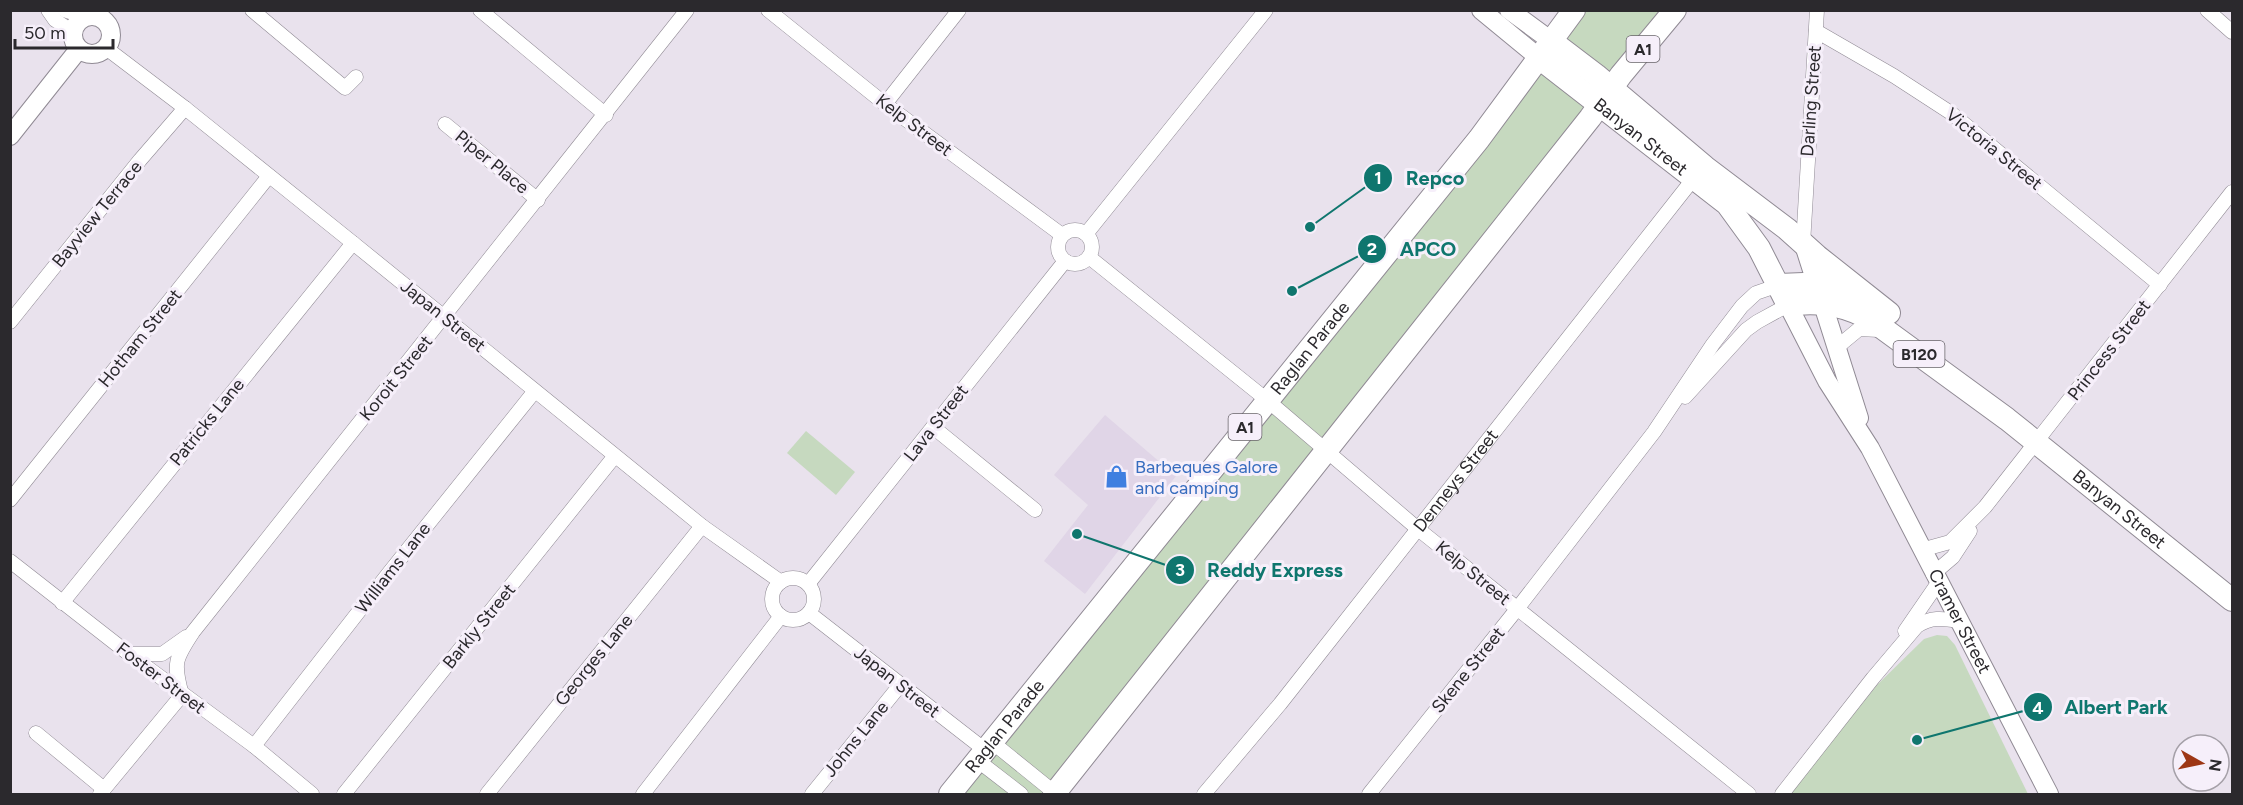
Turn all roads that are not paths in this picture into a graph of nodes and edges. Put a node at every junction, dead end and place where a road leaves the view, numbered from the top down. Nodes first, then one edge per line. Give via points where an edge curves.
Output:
1 (48, 10) edge
2 (64, 10) edge
3 (252, 10) edge
4 (480, 10) edge
5 (687, 10) edge
6 (768, 10) edge
7 (959, 10) edge
8 (1266, 10) edge
9 (1481, 10) edge
10 (1509, 10) edge
11 (1574, 10) edge
12 (1675, 10) edge
13 (1817, 10) edge
14 (2207, 10) edge
15 (99, 15) edge
16 (1816, 31) junction
17 (73, 32) junction
18 (2232, 32) edge
19 (106, 48) junction
20 (1544, 49) junction
21 (79, 50) junction
22 (356, 76) dead end
23 (1605, 96) junction
24 (885, 104) junction
25 (185, 108) junction
26 (606, 114) junction
27 (446, 124) dead end
28 (10, 136) edge
29 (1700, 172) junction
30 (269, 176) junction
31 (1805, 190) junction
32 (2232, 192) edge
33 (538, 200) junction
34 (1086, 234) junction
35 (1062, 236) junction
36 (1795, 237) junction
37 (1755, 241) junction
38 (353, 243) junction
39 (1089, 257) junction
40 (1065, 261) junction
41 (1817, 282) junction
42 (1779, 285) junction
43 (2160, 285) junction
44 (1824, 304) junction
45 (1743, 306) junction
46 (1788, 306) junction
47 (444, 317) junction
48 (10, 322) edge
49 (1889, 323) junction
50 (1836, 348) junction
51 (534, 392) junction
52 (1267, 400) junction
53 (933, 427) junction
54 (1654, 432) junction
55 (2037, 444) junction
56 (1870, 448) junction
57 (1328, 450) junction
58 (615, 457) junction
59 (10, 500) edge
60 (1985, 507) junction
61 (1035, 510) dead end
62 (702, 526) junction
63 (1418, 529) junction
64 (1921, 550) junction
65 (10, 561) edge
66 (1936, 578) junction
67 (781, 582) junction
68 (808, 584) junction
69 (2232, 600) edge
70 (62, 603) junction
71 (1517, 609) junction
72 (809, 614) junction
73 (781, 616) junction
74 (1958, 621) junction
75 (193, 632) junction
76 (129, 654) junction
77 (1873, 678) junction
78 (901, 684) junction
79 (182, 695) junction
80 (36, 733) dead end
81 (254, 746) junction
82 (985, 751) junction
83 (102, 792) edge
84 (1054, 794) edge
85 (312, 795) edge
86 (344, 795) edge
87 (487, 795) edge
88 (644, 795) edge
89 (812, 795) edge
90 (950, 795) edge
91 (1021, 795) edge
92 (1204, 795) edge
93 (1369, 795) edge
94 (1749, 795) edge
95 (1782, 795) edge
96 (2049, 795) edge

1 - 17 street
2 - 15 street
3 - 22 street via 345,88
4 - 26 street
5 - 26 street, Koroit Street
6 - 24 street, Kelp Street
7 - 24 street
8 - 34 street
9 - 20 street, Banyan Street
10 - 20 street, Banyan Street
11 - 20 main road, Raglan Parade / A1
12 - 23 main road, A1
13 - 16 street, Darling Street
14 - 18 street
15 - 17 street via 77,22
15 - 19 street via 111,31
16 - 31 street, Darling Street
16 - 43 street, Victoria Street via 1951,113
17 - 21 street
19 - 21 street via 95,54
19 - 25 street, Japan Street
20 - 23 main road, Banyan Street / B120
20 - 52 main road, Raglan Parade / A1 via 1479,139
21 - 28 street
23 - 29 main road, Banyan Street / B120
23 - 57 main road, A1
24 - 35 street, Kelp Street
25 - 30 street, Japan Street
25 - 48 street, Bayview Terrace
26 - 33 street, Koroit Street
27 - 33 street, Piper Place
29 - 36 main road, Banyan Street / B120
29 - 37 main road, Banyan Street / B120
29 - 63 street, Denneys Street
30 - 38 street, Japan Street
30 - 59 street, Hotham Street
31 - 36 street, Darling Street
31 - 36 street, Darling Street
32 - 43 street, Princess Street
33 - 47 street, Koroit Street
34 - 35 street via 1071,230
34 - 39 street via 1092,248
35 - 40 street via 1058,251
36 - 37 main road via 1774,235
36 - 41 street
36 - 49 main road, B120
37 - 42 main road, Banyan Street / B120
37 - 45 street, Skene Street via 1762,259 1761,274
38 - 47 street, Japan Street
38 - 70 street, Patricks Lane
39 - 40 street via 1081,263
39 - 52 street, Kelp Street
40 - 53 street, Lava Street
41 - 42 main road, Banyan Street / B120
41 - 44 street
41 - 49 main road, Banyan Street / B120 via 1848,289
42 - 45 street, Skene Street via 1756,293
42 - 46 main road, Banyan Street / B120
43 - 55 street, Princess Street
44 - 46 main road, Banyan Street / B120
44 - 49 main road, Banyan Street / B120
44 - 50 street, Cramer Street
45 - 54 street, Skene Street via 1703,357
46 - 54 street, Skene Street via 1746,330
46 - 56 street, Cramer Street via 1827,381
47 - 51 street, Japan Street
47 - 75 street, Koroit Street
49 - 50 street via 1858,329
49 - 55 main road, Banyan Street / B120
50 - 56 street, Cramer Street
51 - 58 street, Japan Street
51 - 81 street, Williams Lane
52 - 57 street, Kelp Street
52 - 82 main road, Raglan Parade / A1
53 - 61 street
53 - 68 street, Lava Street
54 - 71 street, Skene Street
55 - 60 street, Princess Street
55 - 69 main road, Banyan Street / B120
56 - 64 street, Cramer Street
57 - 63 street, Kelp Street
57 - 84 main road, A1
58 - 62 street, Japan Street
58 - 86 street, Barkly Street
60 - 64 street, Princess Street via 1950,542
60 - 66 street, Princess Street
62 - 67 street, Japan Street
62 - 87 street, Georges Lane
63 - 71 street, Kelp Street
63 - 92 street, Denneys Street
64 - 66 street, Cramer Street
65 - 70 street, Foster Street
66 - 74 street, Cramer Street
66 - 77 street, Princess Street
67 - 68 street via 792,578
67 - 73 street via 773,605
68 - 72 street via 814,600
70 - 76 street, Foster Street
71 - 93 street, Skene Street
71 - 94 street, Kelp Street
72 - 73 street via 794,620
72 - 78 street, Japan Street
73 - 88 street
74 - 77 street via 1924,621
74 - 96 street, Cramer Street
75 - 76 street, Koroit Street via 162,654
75 - 79 street, Koroit Street via 178,656 177,676
76 - 79 street, Foster Street
77 - 95 street
78 - 82 street, Japan Street
78 - 89 street, Johns Lane
79 - 81 street, Foster Street
79 - 83 street
80 - 83 street
81 - 85 street, Foster Street
82 - 84 street, Japan Street
82 - 90 main road, Raglan Parade / A1
82 - 91 street, Japan Street

